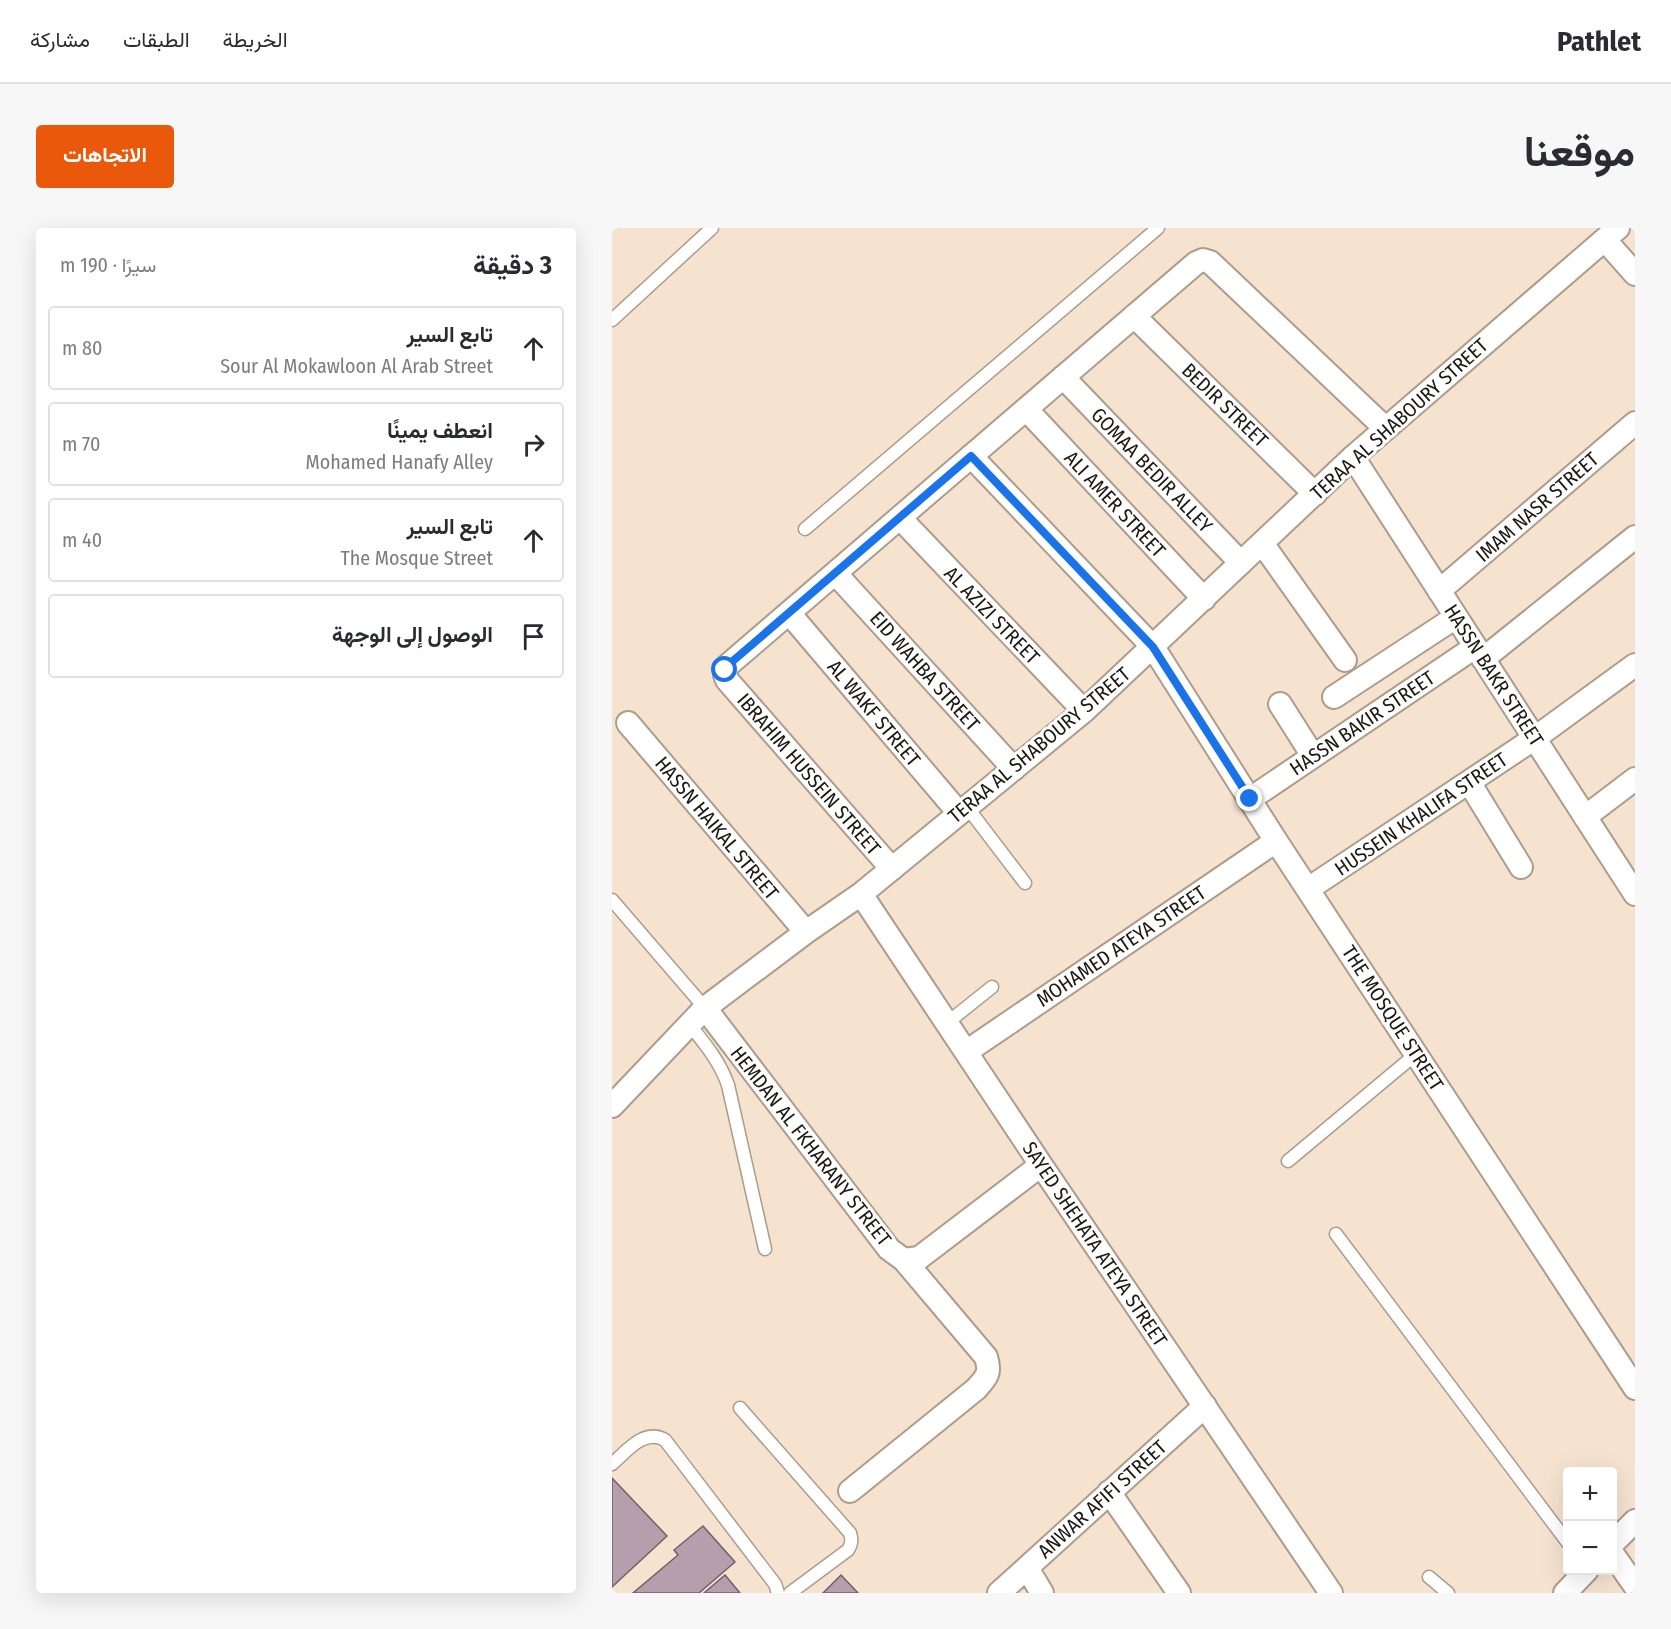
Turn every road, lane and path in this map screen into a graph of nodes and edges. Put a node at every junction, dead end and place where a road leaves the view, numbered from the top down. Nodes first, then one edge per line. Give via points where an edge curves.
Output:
1 (712, 228) edge
2 (1158, 228) edge
3 (1611, 234) edge
4 (1635, 274) edge
5 (1134, 316) junction
6 (612, 320) edge
7 (1063, 377) junction
8 (1026, 409) junction
9 (1635, 423) edge
10 (1385, 428) junction
11 (971, 456) junction
12 (1353, 457) junction
13 (1315, 494) junction
14 (900, 518) junction
15 (805, 529) dead end
16 (1635, 537) edge
17 (1262, 543) junction
18 (1241, 563) junction
19 (835, 573) junction
20 (1439, 591) junction
21 (1204, 599) junction
22 (789, 613) junction
23 (1456, 617) junction
24 (1153, 647) junction
25 (1479, 653) junction
26 (1345, 660) dead end
27 (1635, 664) edge
28 (1334, 697) dead end
29 (1280, 705) dead end
30 (1084, 711) junction
31 (628, 723) dead end
32 (1535, 738) junction
33 (1313, 756) junction
34 (1014, 769) junction
35 (1635, 780) edge
36 (1469, 782) junction
37 (1250, 799) junction
38 (963, 810) junction
39 (1585, 817) junction
40 (1276, 841) junction
41 (1521, 867) dead end
42 (892, 869) junction
43 (1025, 883) dead end
44 (1308, 890) junction
45 (861, 894) junction
46 (1635, 894) edge
47 (612, 900) edge
48 (806, 932) junction
49 (992, 987) dead end
50 (705, 1008) junction
51 (947, 1023) junction
52 (690, 1025) junction
53 (966, 1052) junction
54 (1416, 1054) junction
55 (612, 1106) edge
56 (1288, 1161) dead end
57 (1041, 1165) junction
58 (1336, 1234) dead end
59 (765, 1249) dead end
60 (904, 1260) junction
61 (1635, 1388) edge
62 (1205, 1406) junction
63 (740, 1408) dead end
64 (612, 1464) edge
65 (850, 1491) dead end
66 (1109, 1492) junction
67 (1635, 1521) edge
68 (1563, 1536) edge
69 (1617, 1539) edge
70 (1617, 1560) edge
71 (1027, 1568) junction
72 (1582, 1575) edge
73 (1429, 1577) dead end
74 (1635, 1586) edge
75 (778, 1593) edge
76 (790, 1593) edge
77 (999, 1593) edge
78 (1042, 1593) edge
79 (1179, 1593) edge
80 (1331, 1593) edge
81 (1448, 1593) edge
82 (1565, 1593) edge

1 - 6 lane
2 - 15 lane
3 - 4 street
3 - 10 street, TERAA AL SHABOURY STREET
5 - 7 street
5 - 10 street via 1196,263 1210,262
5 - 13 street, BEDIR STREET
7 - 8 street
7 - 18 street, GOMAA BEDIR ALLEY
8 - 11 street
8 - 21 street, ALI AMER STREET
9 - 20 street, IMAM NASR STREET
10 - 12 street, TERAA AL SHABOURY STREET
11 - 14 street
11 - 24 street, THE MOSQUE STREET
12 - 13 street, TERAA AL SHABOURY STREET
12 - 20 street, HASSN BAKR STREET
13 - 17 street, TERAA AL SHABOURY STREET
14 - 19 street
14 - 30 street, AL AZIZI STREET
16 - 25 street, HASSN BAKIR STREET
17 - 18 street, TERAA AL SHABOURY STREET
17 - 26 street
18 - 21 street, TERAA AL SHABOURY STREET
19 - 22 street
19 - 34 street, EID WAHBA STREET
20 - 23 street, HASSN BAKR STREET
21 - 24 street, TERAA AL SHABOURY STREET
22 - 38 street, AL WAKF STREET
22 - 42 street, IBRAHIM HUSSEIN STREET via 727,666 727,680
23 - 25 street, HASSN BAKR STREET
23 - 28 street
24 - 30 street, TERAA AL SHABOURY STREET
24 - 37 street, THE MOSQUE STREET
25 - 32 street, HASSN BAKR STREET
25 - 33 street, HASSN BAKIR STREET
27 - 32 street, HUSSEIN KHALIFA STREET
29 - 33 street
30 - 34 street, TERAA AL SHABOURY STREET
31 - 48 street, HASSN HAIKAL STREET
32 - 36 street, HUSSEIN KHALIFA STREET
32 - 39 street, HASSN BAKR STREET
33 - 37 street, HASSN BAKIR STREET
34 - 38 street, TERAA AL SHABOURY STREET
35 - 39 street
36 - 41 street
36 - 44 street, HUSSEIN KHALIFA STREET
37 - 40 street, THE MOSQUE STREET
38 - 42 street, TERAA AL SHABOURY STREET
38 - 43 lane
39 - 46 street, HASSN BAKR STREET
40 - 44 street, THE MOSQUE STREET
40 - 53 street, MOHAMED ATEYA STREET
42 - 45 street, TERAA AL SHABOURY STREET
44 - 54 street, THE MOSQUE STREET
45 - 48 street, TERAA AL SHABOURY STREET
45 - 51 street, SAYED SHEHATA ATEYA STREET
47 - 50 lane
48 - 50 street, TERAA AL SHABOURY STREET
49 - 51 lane
50 - 52 street, TERAA AL SHABOURY STREET
50 - 60 street, HEMDAN AL FKHARANY STREET via 889,1249
51 - 53 street, SAYED SHEHATA ATEYA STREET
52 - 55 street, TERAA AL SHABOURY STREET
52 - 59 lane via 720,1066 728,1085
53 - 57 street, SAYED SHEHATA ATEYA STREET
54 - 56 lane
54 - 61 street, THE MOSQUE STREET
57 - 60 street, HEMDAN AL FKHARANY STREET via 919,1258
57 - 62 street, SAYED SHEHATA ATEYA STREET
58 - 68 lane
60 - 65 street via 986,1357 987,1376
62 - 66 street, ANWAR AFIFI STREET
62 - 80 street, SAYED SHEHATA ATEYA STREET
63 - 76 lane via 850,1533 848,1550
64 - 75 lane via 643,1438 658,1436 665,1440
66 - 71 street, ANWAR AFIFI STREET
66 - 79 street
67 - 69 street
70 - 74 street
71 - 77 street, ANWAR AFIFI STREET
71 - 78 street
72 - 82 street
73 - 81 lane

